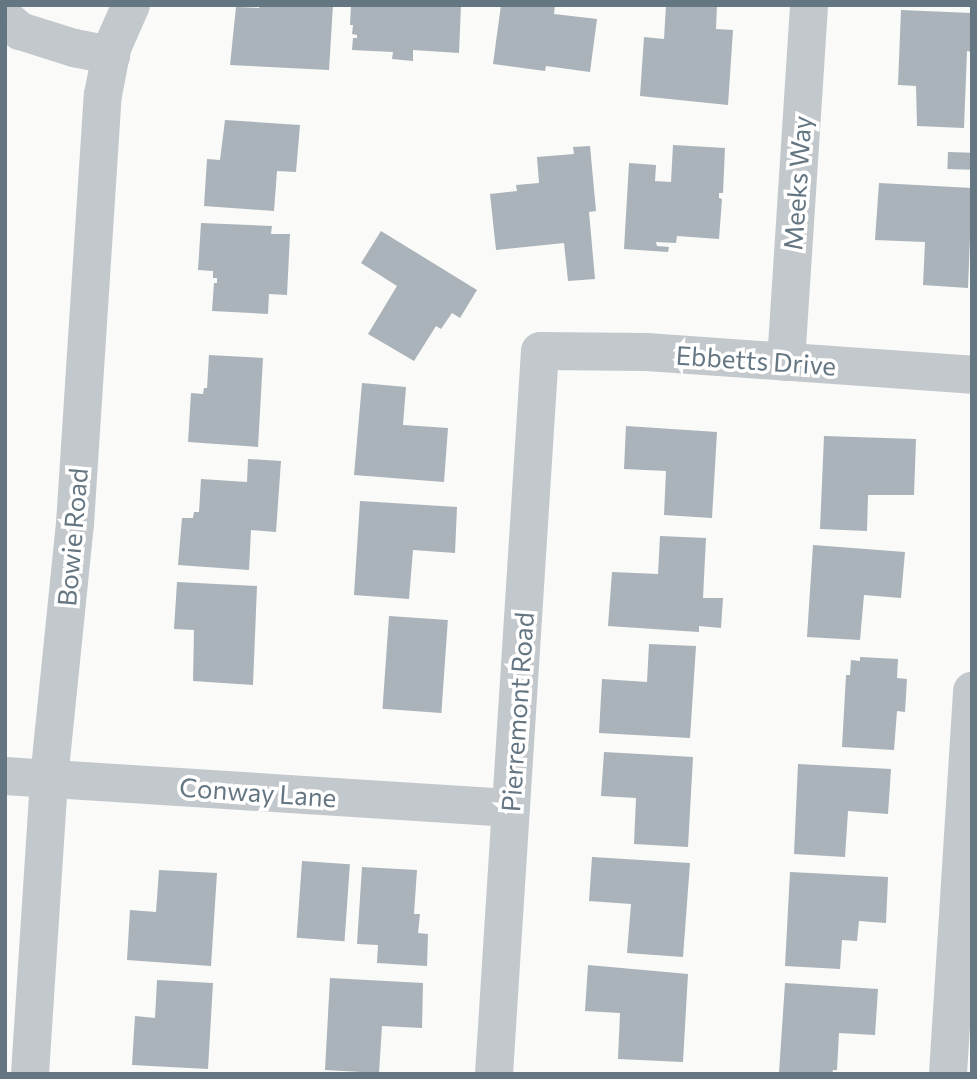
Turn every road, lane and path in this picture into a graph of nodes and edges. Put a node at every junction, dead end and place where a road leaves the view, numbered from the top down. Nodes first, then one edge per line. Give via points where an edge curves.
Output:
1 (131, 5) edge
2 (809, 5) edge
3 (5, 18) edge
4 (111, 55) junction
5 (540, 351) joint
6 (786, 362) junction
7 (972, 375) edge
8 (972, 691) edge
9 (5, 776) edge
10 (49, 779) junction
11 (511, 808) junction
12 (968, 827) edge
13 (30, 1074) edge
14 (494, 1074) edge
15 (948, 1074) edge

1 - 4 street, Bowie Road
2 - 6 street, Meeks Way
3 - 4 street via 20,31
4 - 10 street, Bowie Road via 103,95 75,524
5 - 6 street, Ebbetts Drive via 647,352
5 - 11 street, Pierremont Road
6 - 7 street, Ebbetts Drive
8 - 12 street
9 - 10 street, Conway Lane
10 - 11 street, Conway Lane
10 - 13 street, Bowie Road
11 - 14 street, Pierremont Road
12 - 15 street

